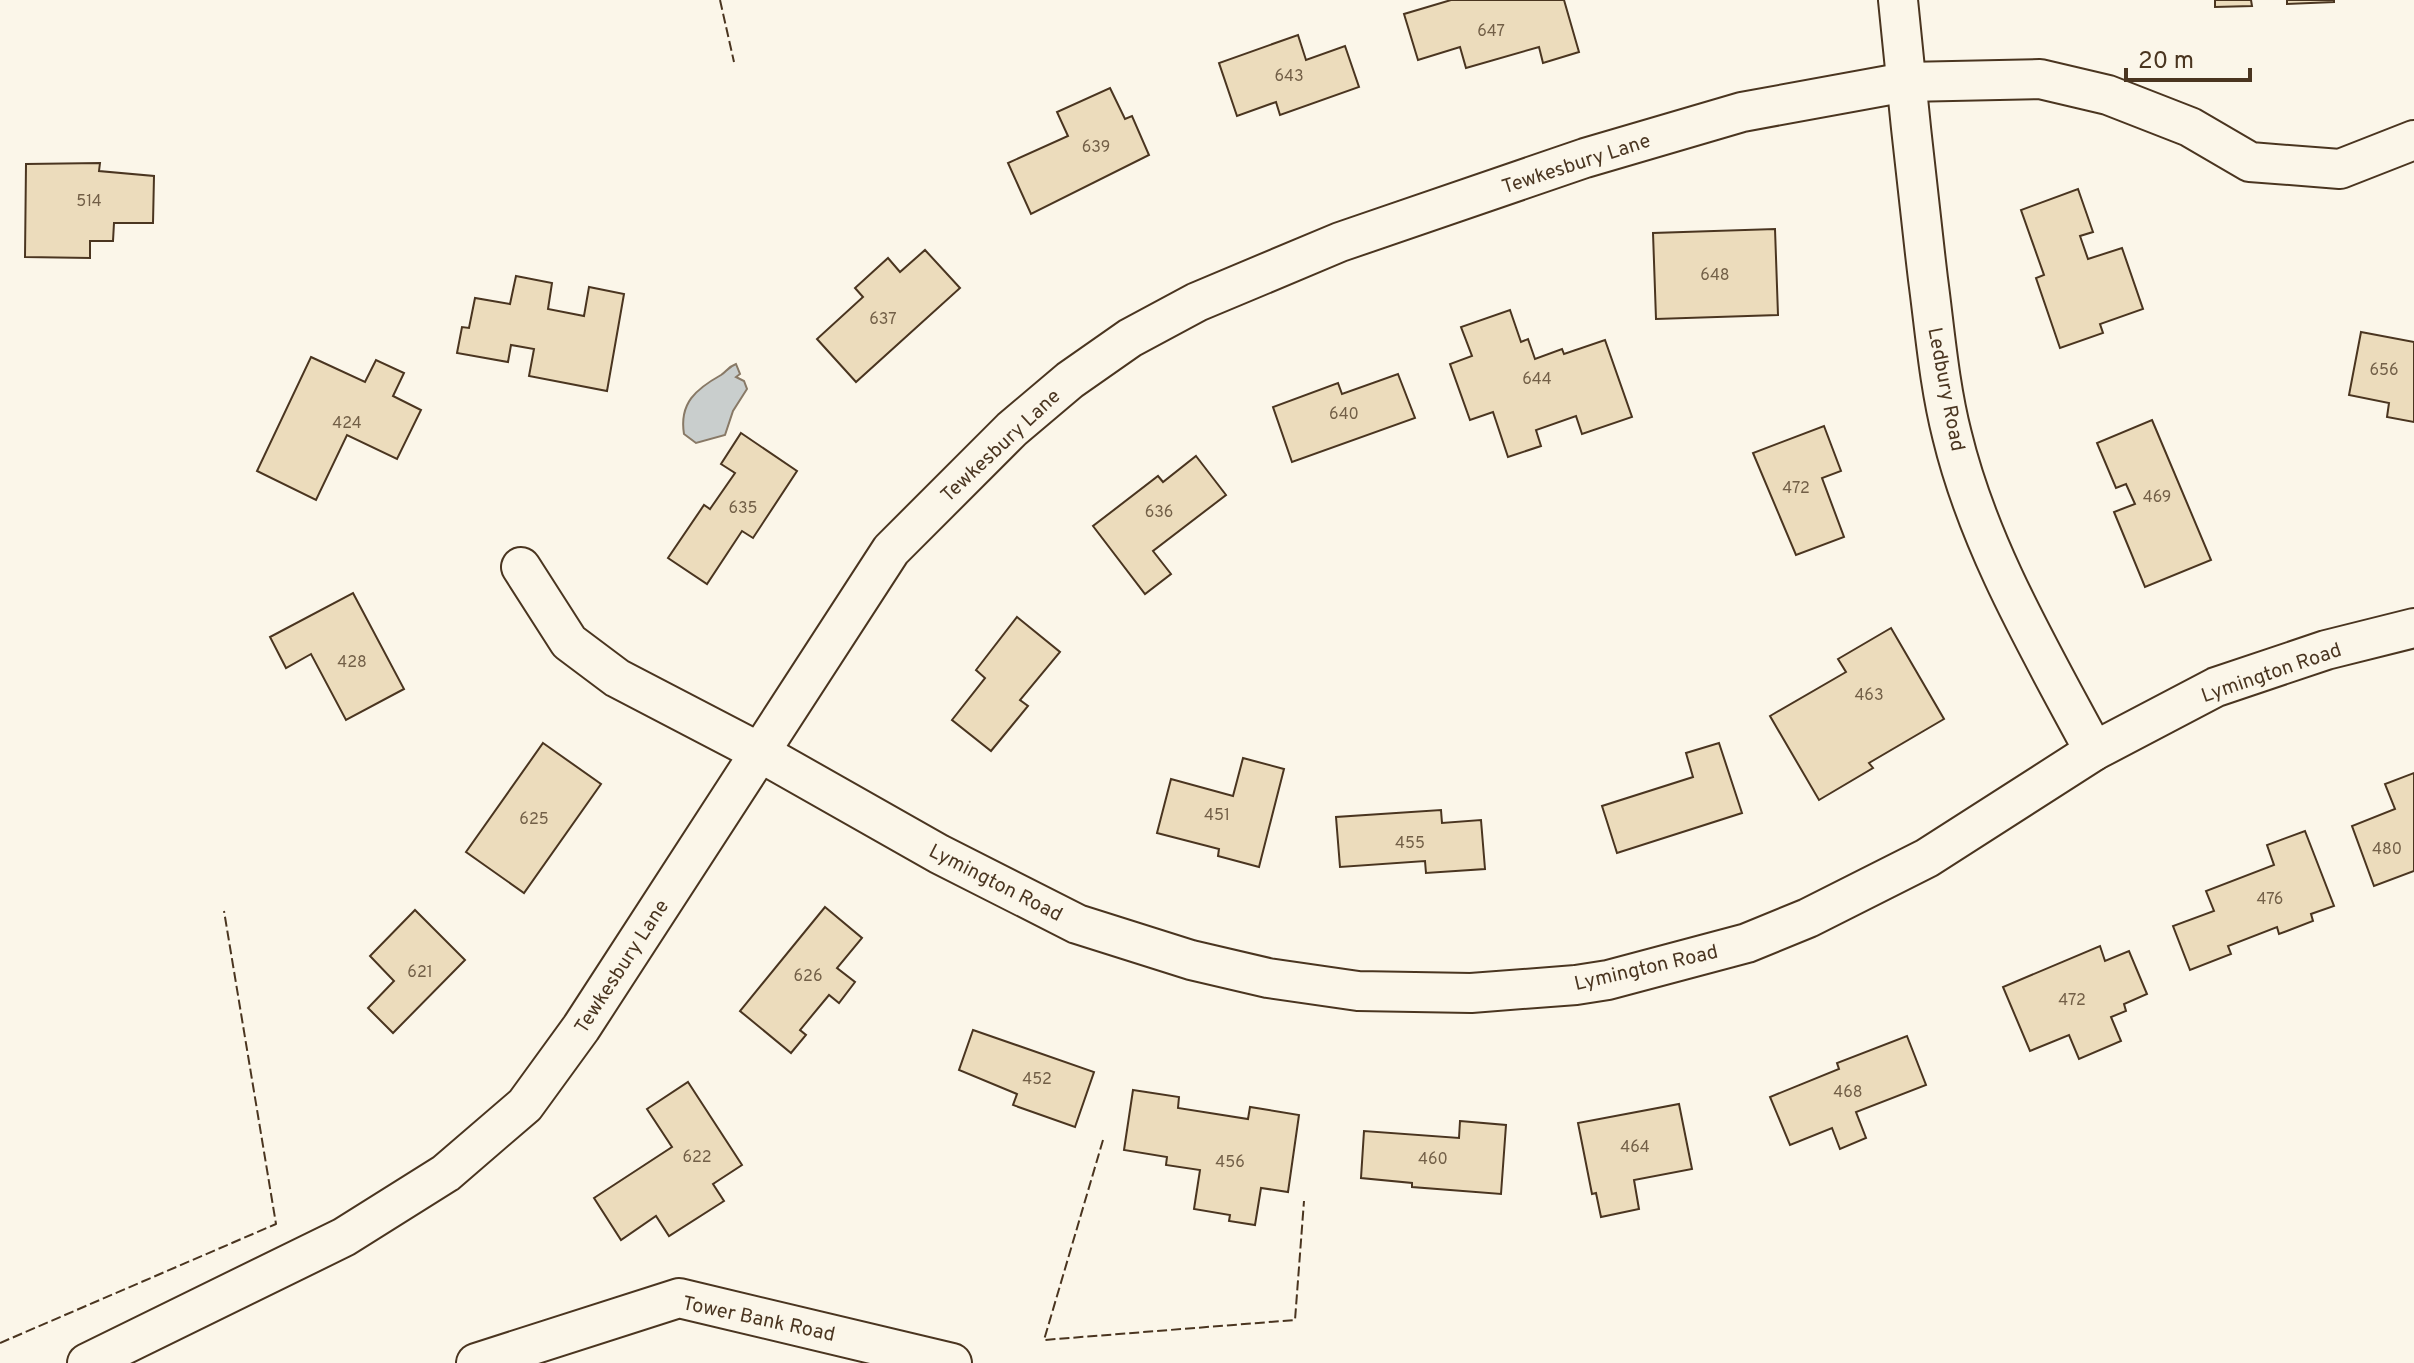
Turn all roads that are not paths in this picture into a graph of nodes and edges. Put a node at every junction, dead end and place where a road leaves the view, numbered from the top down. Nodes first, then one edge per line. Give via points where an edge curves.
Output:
1 (1898, 0) edge
2 (1906, 82) junction
3 (2414, 140) edge
4 (521, 567) dead end
5 (2414, 628) edge
6 (2094, 751) junction
7 (759, 752) junction
8 (87, 1363) edge
9 (476, 1363) edge
10 (952, 1363) edge

1 - 2 street, Ledbury Road
2 - 3 street, Tewkesbury Lane via 2040,79 2108,95 2190,127 2250,162 2340,169
2 - 6 street, Ledbury Road via 1952,436 1977,512 2027,626
2 - 7 street, Tewkesbury Lane via 1742,112 1585,158 1298,259 1197,302 1130,338 1012,429 891,550
4 - 7 street, Lymington Road via 569,642 617,678
5 - 6 street, Lymington Road via 2326,650 2216,687
6 - 7 street, Lymington Road via 1927,858 1747,943 1608,980 1471,993 1358,991 1268,978 1077,924 939,854
7 - 8 street, Tewkesbury Lane via 581,1028 525,1105 446,1173 344,1237
9 - 10 street, Tower Bank Road via 679,1298

